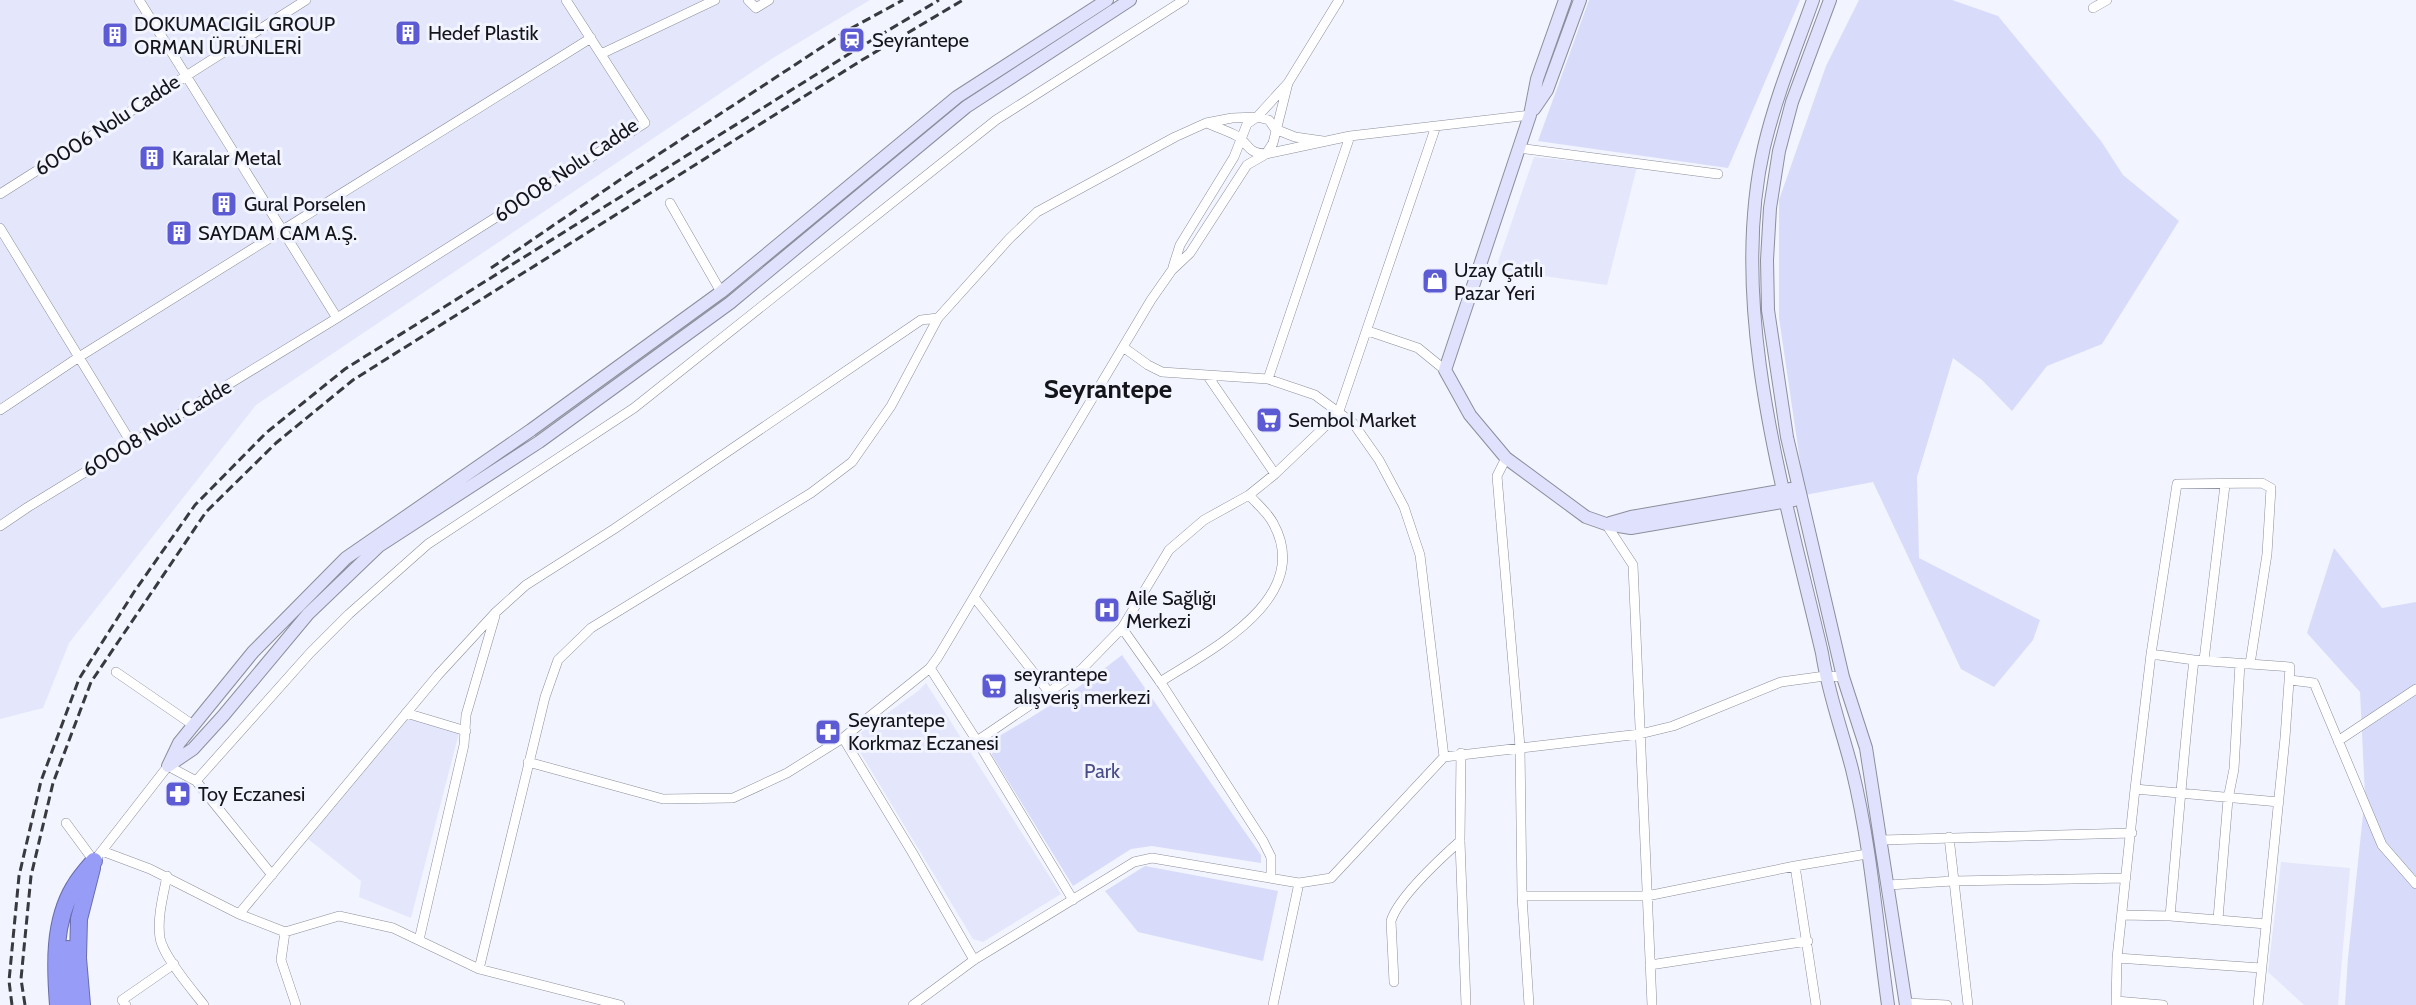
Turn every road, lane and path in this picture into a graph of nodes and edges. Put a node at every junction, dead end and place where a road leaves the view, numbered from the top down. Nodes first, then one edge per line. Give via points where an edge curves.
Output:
1 (139, 0) edge
2 (306, 0) edge
3 (566, 0) edge
4 (715, 0) edge
5 (748, 0) edge
6 (769, 0) edge
7 (1107, 0) edge
8 (1130, 0) edge
9 (1184, 0) edge
10 (1339, 0) edge
11 (1564, 0) edge
12 (1580, 0) edge
13 (1814, 0) edge
14 (1830, 0) edge
15 (2107, 0) edge
16 (2093, 9) dead end
17 (591, 38) junction
18 (601, 54) junction
19 (186, 75) junction
20 (1288, 83) junction
21 (1530, 115) junction
22 (1257, 117) junction
23 (1206, 123) junction
24 (1436, 126) junction
25 (1275, 129) junction
26 (1350, 136) junction
27 (1240, 138) junction
28 (1323, 141) junction
29 (1518, 148) junction
30 (1266, 154) junction
31 (1718, 174) dead end
32 (0, 194) edge
33 (670, 203) dead end
34 (0, 228) edge
35 (283, 231) junction
36 (1172, 270) junction
37 (721, 292) junction
38 (337, 318) junction
39 (938, 318) junction
40 (1368, 331) junction
41 (1123, 347) junction
42 (79, 357) junction
43 (1445, 370) junction
44 (1207, 375) junction
45 (1268, 379) junction
46 (0, 410) edge
47 (1338, 414) junction
48 (132, 444) junction
49 (1506, 458) junction
50 (1275, 474) junction
51 (2225, 485) junction
52 (1801, 493) junction
53 (1249, 495) junction
54 (1786, 496) junction
55 (1606, 524) junction
56 (0, 526) edge
57 (974, 597) junction
58 (496, 612) junction
59 (1122, 628) junction
60 (2151, 654) junction
61 (2199, 660) junction
62 (2245, 663) junction
63 (930, 668) junction
64 (116, 672) dead end
65 (1825, 676) junction
66 (1843, 677) junction
67 (2290, 680) junction
68 (1160, 682) junction
69 (2416, 689) edge
70 (1049, 692) junction
71 (406, 713) junction
72 (193, 725) junction
73 (466, 731) junction
74 (1641, 734) junction
75 (843, 738) junction
76 (977, 741) junction
77 (2338, 741) junction
78 (1520, 747) junction
79 (1461, 753) junction
80 (1444, 757) junction
81 (528, 762) junction
82 (168, 766) junction
83 (196, 781) junction
84 (2135, 789) junction
85 (2182, 794) junction
86 (2228, 799) junction
87 (2279, 802) junction
88 (66, 823) dead end
89 (2132, 833) junction
90 (1949, 837) junction
91 (1882, 840) junction
92 (1460, 841) junction
93 (1867, 854) junction
94 (98, 856) junction
95 (1795, 866) junction
96 (272, 875) junction
97 (166, 876) junction
98 (1270, 877) junction
99 (2126, 878) junction
100 (1953, 881) junction
101 (1299, 883) junction
102 (2416, 884) edge
103 (1888, 885) junction
104 (1522, 896) junction
105 (1647, 896) junction
106 (1073, 900) junction
107 (239, 914) junction
108 (2122, 915) junction
109 (2170, 916) junction
110 (2218, 919) junction
111 (2266, 924) junction
112 (285, 932) junction
113 (419, 940) junction
114 (1808, 941) junction
115 (2117, 958) junction
116 (974, 960) junction
117 (174, 964) junction
118 (1650, 965) junction
119 (2261, 968) junction
120 (479, 969) junction
121 (1394, 982) dead end
122 (2116, 1003) edge
123 (1906, 1004) edge
124 (58, 1005) edge
125 (70, 1005) edge
126 (82, 1005) edge
127 (126, 1005) edge
128 (204, 1005) edge
129 (296, 1005) edge
130 (620, 1005) edge
131 (913, 1005) edge
132 (1273, 1005) edge
133 (1466, 1005) edge
134 (1530, 1005) edge
135 (1652, 1005) edge
136 (1816, 1005) edge
137 (1888, 1005) edge
138 (1947, 1005) edge
139 (1968, 1005) edge
140 (2163, 1005) edge
141 (2258, 1005) edge

1 - 19 street
2 - 19 street, 60006 Nolu Cadde
3 - 17 street, 60008 Nolu Cadde
4 - 18 street
5 - 6 street via 756,8
7 - 37 street via 957,97
8 - 82 street via 966,107 730,303 539,442 379,546 308,614 193,749
9 - 83 street via 996,120 634,408 428,544 310,653
10 - 20 street
11 - 21 street via 1536,79
12 - 21 street via 1547,90
13 - 54 street via 1777,97 1764,148 1752,260 1753,311
14 - 52 street via 1792,102 1770,208 1768,310 1787,437
15 - 16 street
17 - 18 street, 60008 Nolu Cadde
17 - 35 street
18 - 38 street, 60008 Nolu Cadde via 645,123
19 - 32 street, 60006 Nolu Cadde
19 - 35 street
20 - 22 street
20 - 25 street
21 - 24 street
21 - 29 street
22 - 23 street
22 - 25 street via 1269,120
22 - 27 street via 1247,124
23 - 27 street
23 - 39 street via 1037,212
24 - 26 street
24 - 40 street
25 - 28 street
25 - 30 street
26 - 28 street
26 - 45 street
27 - 30 street via 1255,153
27 - 36 street via 1234,157 1180,245
28 - 30 street
29 - 31 street
29 - 43 street
30 - 36 street via 1246,165 1190,253
33 - 37 street
34 - 42 street
35 - 38 street
35 - 42 street
36 - 41 street
37 - 72 street via 346,558 253,652
38 - 48 street, 60008 Nolu Cadde
39 - 58 street via 921,320 526,585
39 - 81 street via 891,406 852,462 811,493 591,628 558,660
40 - 43 street via 1418,348
40 - 47 street
41 - 44 street via 1162,372
41 - 57 street
42 - 46 street
42 - 48 street
43 - 49 street via 1470,415
44 - 45 street
44 - 50 street
45 - 47 street via 1314,395
47 - 50 street
47 - 80 street via 1353,423 1379,460 1404,507 1420,555
48 - 56 street, 60008 Nolu Cadde
49 - 55 street via 1586,517
49 - 78 street via 1497,476
50 - 53 street
51 - 60 street via 2177,484
51 - 61 street
51 - 62 street via 2262,483 2271,488 2267,554
52 - 54 street
52 - 66 street
53 - 59 street via 1204,520 1169,550
53 - 68 street via 1273,522 1281,543 1279,582 1265,604 1243,626
54 - 55 street via 1631,528
54 - 65 street
55 - 74 street via 1633,565
57 - 63 street
57 - 70 street
58 - 71 street
58 - 73 street via 466,715
59 - 68 street
59 - 70 street via 1082,669
60 - 61 street
60 - 84 street
61 - 62 street
61 - 85 street via 2185,731
62 - 67 street via 2290,667
62 - 86 street
63 - 75 street
63 - 76 street
64 - 72 street
65 - 66 street
65 - 74 street via 1781,682 1673,726
65 - 93 street via 1852,769
66 - 91 street via 1866,748
67 - 77 street via 2314,682
67 - 87 street
68 - 98 street via 1263,841 1271,857
69 - 77 street
70 - 76 street
71 - 73 street
71 - 96 street
72 - 82 street
73 - 113 street
74 - 78 street
74 - 105 street
75 - 81 street via 787,773 733,798 663,799
75 - 116 street
76 - 106 street
77 - 102 street via 2382,845
78 - 79 street
78 - 104 street
79 - 80 street
79 - 92 street
80 - 101 street via 1331,878
81 - 120 street
82 - 83 street
82 - 94 street
83 - 96 street
84 - 85 street
84 - 89 street
85 - 86 street
85 - 109 street
86 - 87 street
86 - 110 street
87 - 111 street
88 - 94 street
89 - 90 street
89 - 99 street
90 - 91 street
90 - 100 street
91 - 103 street
92 - 121 street via 1393,914
92 - 133 street
93 - 95 street
93 - 137 street
94 - 97 street
94 - 124 highway via 74,886 64,908 56,954
94 - 125 highway via 72,915 67,956
94 - 126 highway via 79,919
95 - 105 street
95 - 114 street
96 - 107 street
97 - 107 street
97 - 117 street via 160,939
98 - 101 street
98 - 106 street via 1152,858 1134,862
99 - 100 street
99 - 108 street
100 - 103 street
100 - 139 street
101 - 132 street
103 - 123 street
104 - 105 street
104 - 134 street
105 - 118 street
106 - 116 street
107 - 112 street
108 - 109 street
108 - 115 street
109 - 110 street
110 - 111 street
111 - 119 street
112 - 113 street via 339,916 393,928
112 - 129 street via 281,960
113 - 120 street
114 - 118 street
114 - 136 street
115 - 119 street
115 - 122 street
116 - 131 street
117 - 127 street via 122,1000
117 - 128 street
118 - 135 street
119 - 141 street
120 - 130 street
122 - 140 street
123 - 138 street

